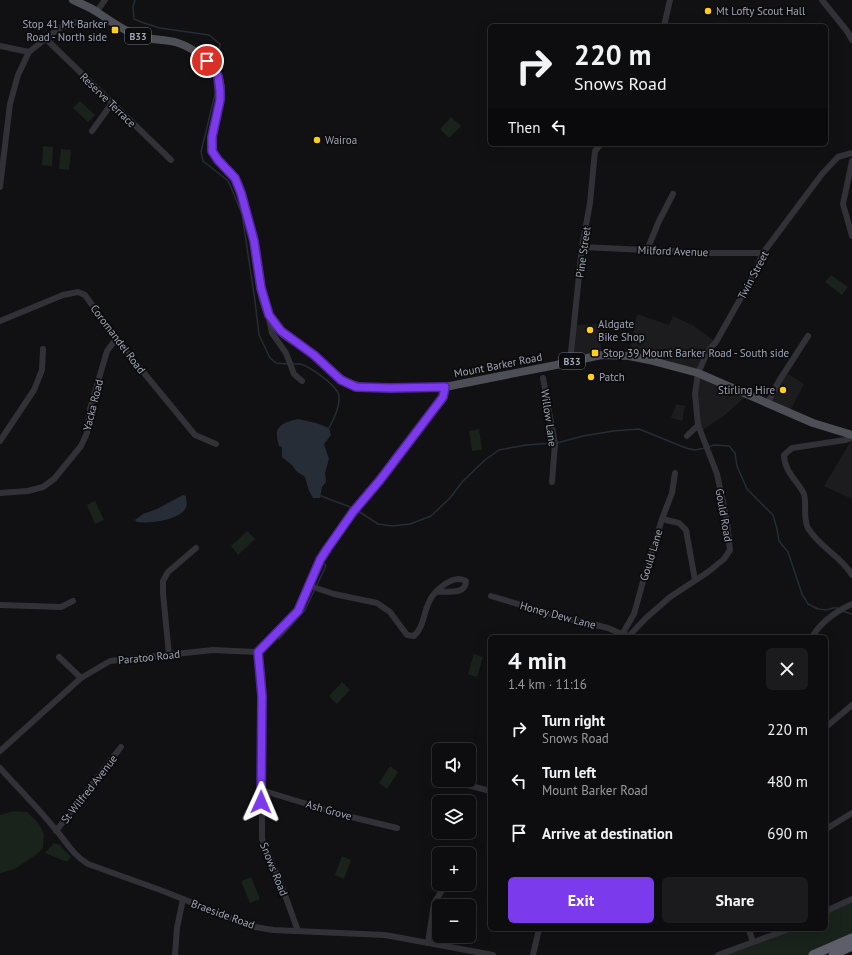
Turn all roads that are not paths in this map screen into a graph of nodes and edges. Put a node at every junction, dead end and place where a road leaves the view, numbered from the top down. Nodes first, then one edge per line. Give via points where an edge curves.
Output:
1 (73, 0) edge
2 (105, 0) edge
3 (670, 0) edge
4 (822, 0) edge
5 (97, 11) junction
6 (110, 21) junction
7 (664, 24) edge
8 (46, 39) junction
9 (852, 40) edge
10 (0, 46) edge
11 (29, 52) junction
12 (112, 103) junction
13 (92, 131) dead end
14 (599, 146) edge
15 (852, 153) edge
16 (171, 160) dead end
17 (852, 161) edge
18 (0, 187) edge
19 (673, 194) dead end
20 (852, 236) edge
21 (582, 247) junction
22 (647, 250) junction
23 (764, 253) junction
24 (269, 315) junction
25 (0, 321) edge
26 (808, 336) dead end
27 (116, 339) junction
28 (43, 349) dead end
29 (570, 362) junction
30 (698, 373) junction
31 (543, 378) dead end
32 (302, 381) dead end
33 (445, 387) junction
34 (767, 404) junction
35 (698, 425) junction
36 (687, 436) dead end
37 (852, 437) edge
38 (0, 441) edge
39 (216, 444) dead end
40 (674, 473) dead end
41 (552, 482) dead end
42 (0, 493) edge
43 (662, 519) junction
44 (196, 548) dead end
45 (852, 574) edge
46 (695, 580) junction
47 (310, 586) junction
48 (437, 592) dead end
49 (491, 596) dead end
50 (73, 601) dead end
51 (852, 604) edge
52 (0, 605) edge
53 (624, 635) edge
54 (626, 635) edge
55 (627, 635) edge
56 (813, 635) edge
57 (258, 652) junction
58 (169, 655) junction
59 (59, 657) dead end
60 (81, 678) junction
61 (852, 705) edge
62 (828, 725) edge
63 (121, 747) dead end
64 (0, 751) edge
65 (0, 768) edge
66 (475, 787) edge
67 (261, 790) junction
68 (488, 790) edge
69 (852, 813) edge
70 (397, 828) dead end
71 (828, 828) edge
72 (56, 831) junction
73 (442, 891) edge
74 (183, 899) junction
75 (852, 899) edge
76 (828, 910) edge
77 (298, 931) junction
78 (539, 931) edge
79 (750, 931) edge
80 (783, 931) edge
81 (852, 938) edge
82 (753, 942) junction
83 (428, 943) junction
84 (852, 946) edge
85 (175, 955) edge
86 (494, 955) edge
87 (533, 955) edge
88 (718, 955) edge
89 (813, 955) edge
90 (833, 955) edge

1 - 5 main road, Mount Barker Road / B33
2 - 5 street
3 - 7 street
4 - 9 street
5 - 6 main road, Mount Barker Road / B33
6 - 8 street via 96,25 72,23 58,29
6 - 24 main road, Mount Barker Road / B33 via 139,37 183,45 199,53 216,72 220,100 212,137 212,151 235,178 241,193
8 - 11 street
8 - 12 street, Reserve Terrace
10 - 11 street
11 - 18 street via 18,75 10,104
12 - 13 street
12 - 16 street, Reserve Terrace
14 - 21 street, Pine Street via 595,151 590,203
15 - 23 street, Twin Street via 838,157 822,174
17 - 20 street via 843,204
19 - 22 street via 658,221
21 - 22 street, Milford Avenue
21 - 29 street, Pine Street
22 - 23 street, Milford Avenue
23 - 30 street, Twin Street
24 - 32 street via 272,332 286,353 294,374
24 - 33 main road, Mount Barker Road / B33 via 281,331 314,355 341,380 356,387
25 - 27 street, Coromandel Road via 63,295 78,292 85,296
26 - 34 street
27 - 39 street, Coromandel Road via 195,435
27 - 42 street, Yacka Road via 107,351 90,409 87,433 81,446 54,479 43,487
28 - 38 street via 42,370 34,390
29 - 30 main road, Mount Barker Road / B33 via 602,355 629,356
29 - 33 main road, Mount Barker Road / B33
30 - 34 main road, Mount Barker Road / B33
30 - 35 street, Gould Road via 695,394
31 - 41 street, Willow Lane via 555,442
33 - 47 street via 443,397 320,560
34 - 37 main road, Mount Barker Road / B33
35 - 36 street
35 - 46 street, Gould Road via 717,474 730,550 724,559
37 - 45 street via 792,448 784,455 784,462 805,494 804,512 807,526 816,539
40 - 43 street, Gould Lane via 672,493
43 - 46 street via 679,523 686,530
43 - 54 street, Gould Lane via 634,614 624,632
44 - 58 street via 168,572 163,581
46 - 55 street, Gould Road via 670,597
47 - 48 street via 377,603 390,612 407,635 414,636 420,631 428,603
47 - 57 street via 298,611
49 - 53 street, Honey Dew Lane via 608,628
50 - 52 street via 61,606
51 - 56 street via 836,612
57 - 58 street, Paratoo Road via 213,650
57 - 67 street, Snows Road via 262,696
58 - 60 street, Paratoo Road via 110,661
59 - 60 street
60 - 64 street, Paratoo Road
61 - 62 street
63 - 72 street, St Wilfred Avenue
65 - 72 street, Braeside Road
66 - 68 street
67 - 70 street, Ash Grove via 343,815
67 - 77 street, Snows Road via 262,839
69 - 71 street
72 - 74 street, Braeside Road via 68,848 88,864
73 - 83 street via 434,903
74 - 77 street, Braeside Road via 255,927
74 - 85 street
75 - 76 street
77 - 83 street, Braeside Road via 385,935
78 - 87 street
79 - 82 street
80 - 82 street
81 - 89 highway
82 - 88 street
83 - 86 street, Braeside Road
84 - 90 highway

